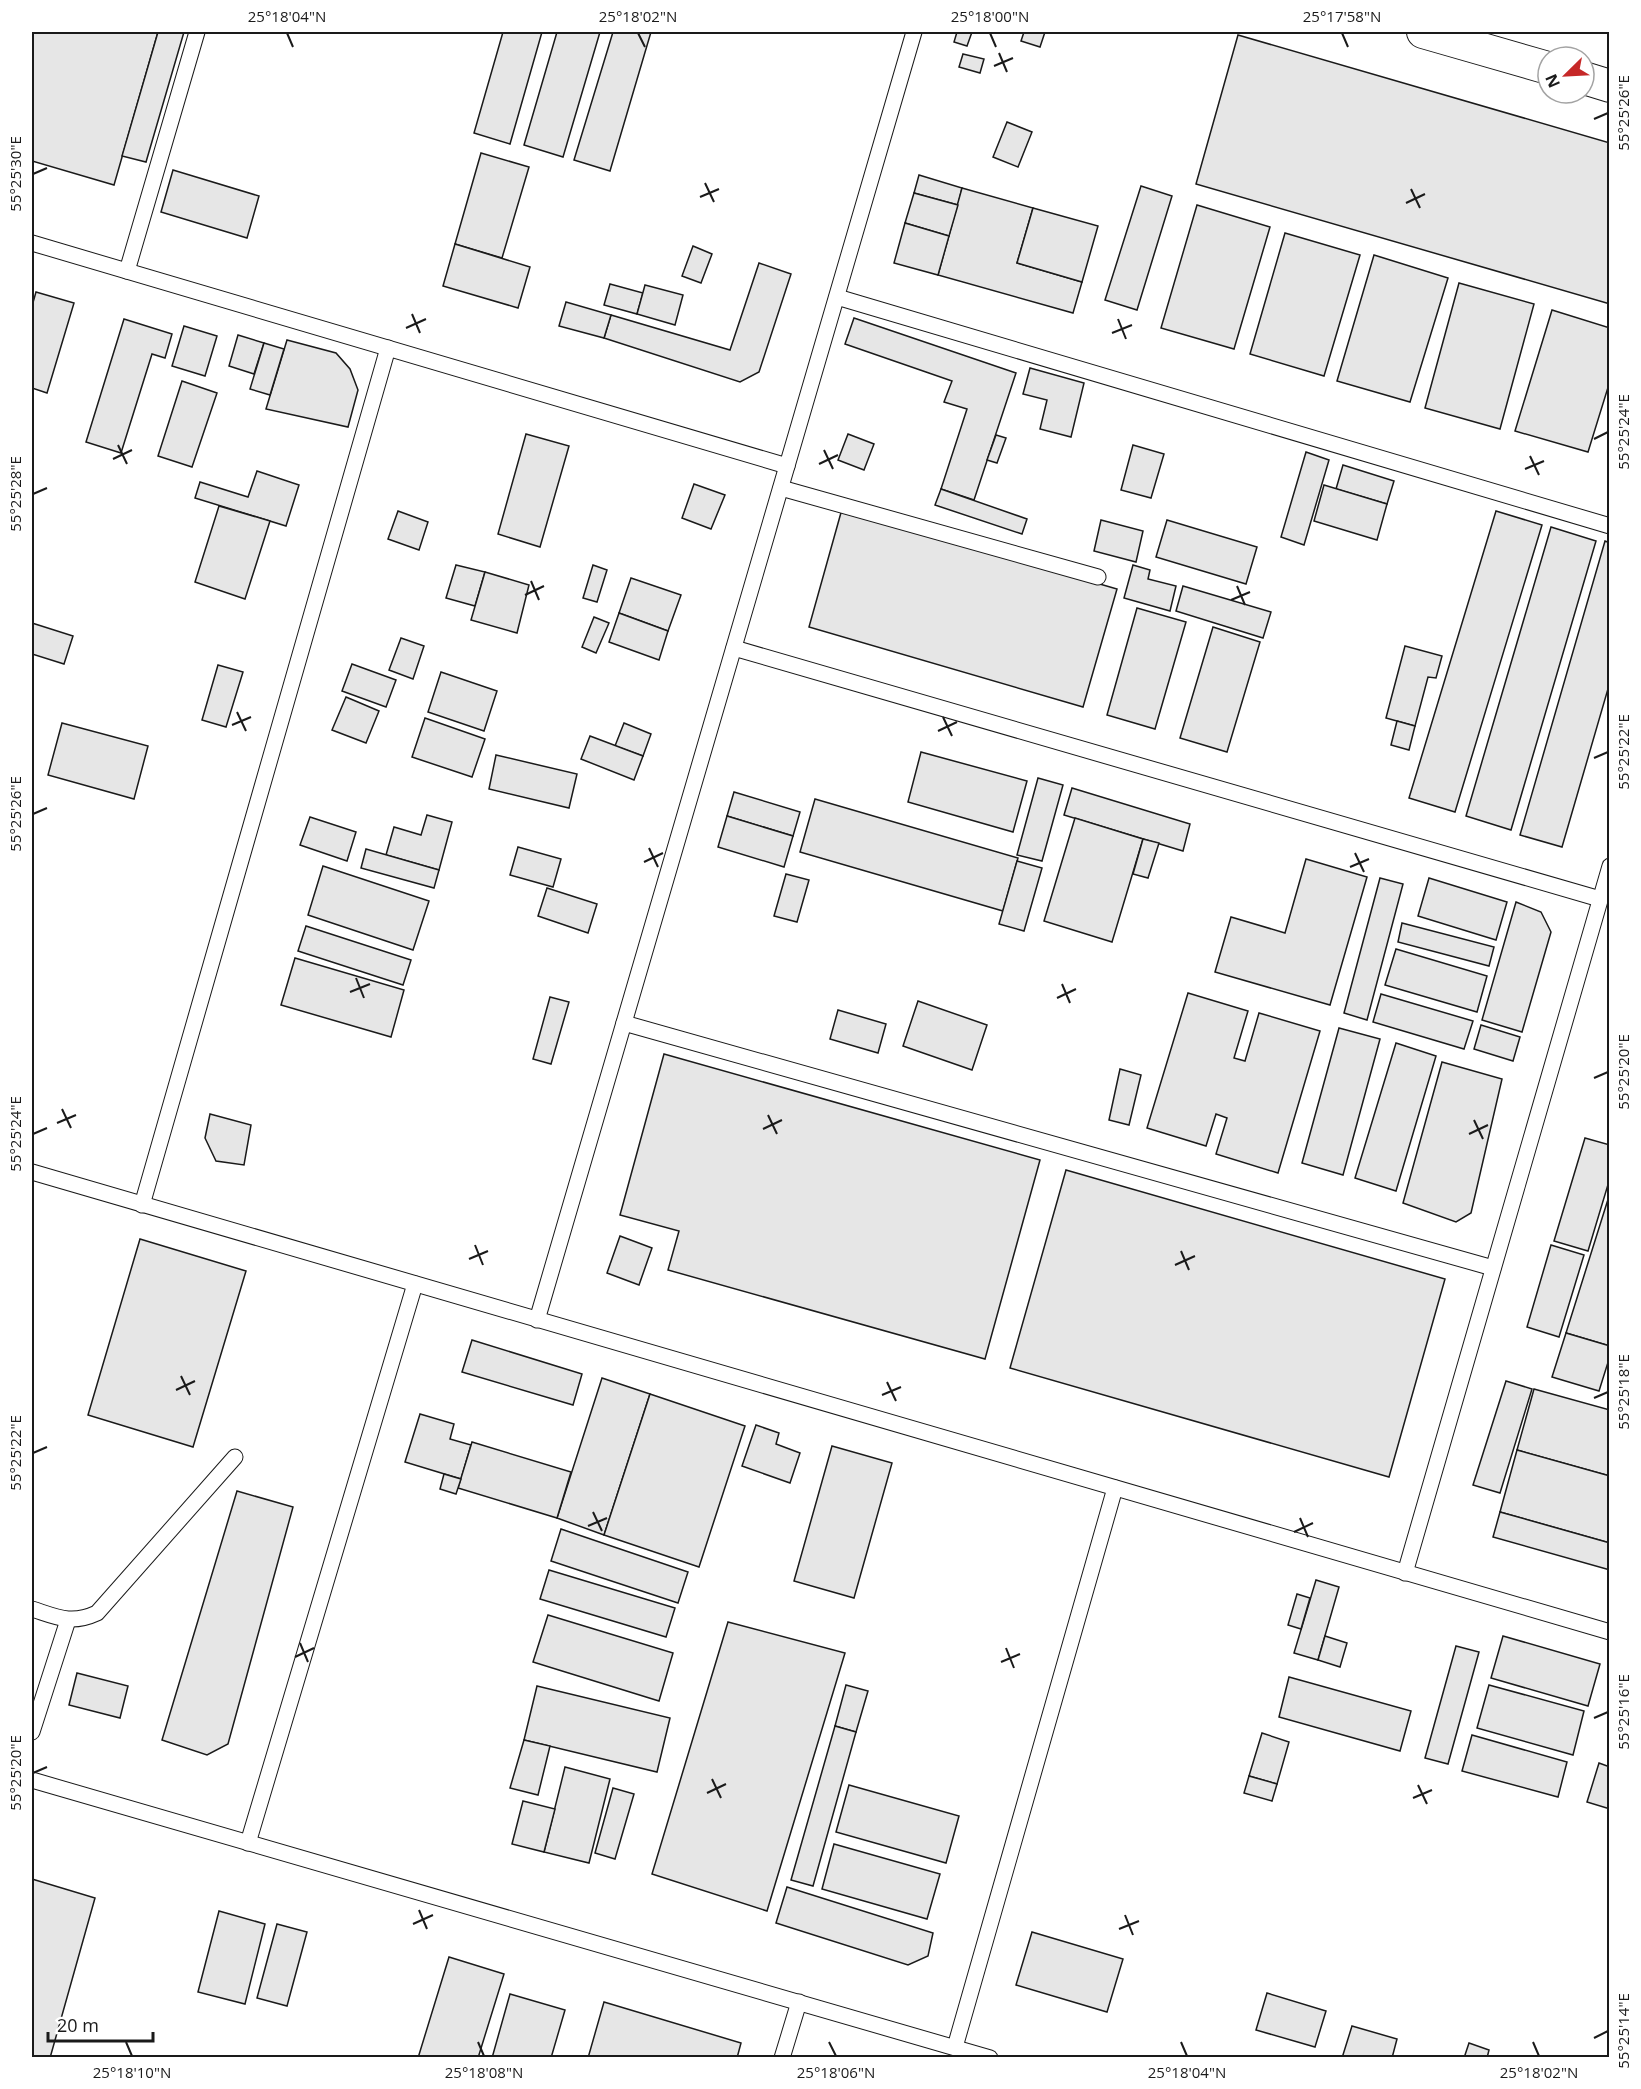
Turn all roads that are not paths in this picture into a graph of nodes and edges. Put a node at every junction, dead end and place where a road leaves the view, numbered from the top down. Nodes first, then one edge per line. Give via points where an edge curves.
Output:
1 (197, 32) edge
2 (914, 32) edge
3 (1436, 33) edge
4 (1536, 64) edge
5 (32, 243) edge
6 (127, 271) junction
7 (837, 297) junction
8 (388, 348) junction
9 (787, 466) junction
10 (781, 488) junction
11 (1610, 526) edge
12 (1098, 577) dead end
13 (734, 648) junction
14 (1610, 866) edge
15 (1600, 899) junction
16 (624, 1023) junction
17 (32, 1172) edge
18 (142, 1205) junction
19 (1493, 1268) junction
20 (415, 1284) junction
21 (537, 1320) junction
22 (235, 1456) dead end
23 (1115, 1488) junction
24 (1405, 1573) junction
25 (32, 1609) edge
26 (68, 1620) junction
27 (1610, 1632) edge
28 (32, 1732) edge
29 (32, 1780) edge
30 (248, 1842) junction
31 (799, 2002) junction
32 (955, 2047) junction
33 (782, 2058) edge
34 (990, 2058) edge

1 - 6 lane
2 - 7 lane
3 - 4 street
5 - 6 lane
6 - 8 lane
7 - 9 lane
7 - 11 lane
8 - 9 lane
8 - 18 lane
9 - 10 lane
10 - 12 lane
10 - 13 lane
13 - 15 lane
13 - 16 lane
14 - 15 lane
15 - 19 lane
16 - 19 lane
16 - 21 lane
17 - 18 lane
18 - 20 lane
19 - 24 lane
20 - 21 lane
20 - 30 lane
21 - 23 lane
22 - 26 lane via 97,1613
23 - 24 lane
23 - 32 lane
24 - 27 lane
25 - 26 lane
26 - 28 lane
29 - 30 lane
30 - 31 lane
31 - 32 lane
31 - 33 lane
32 - 34 lane

